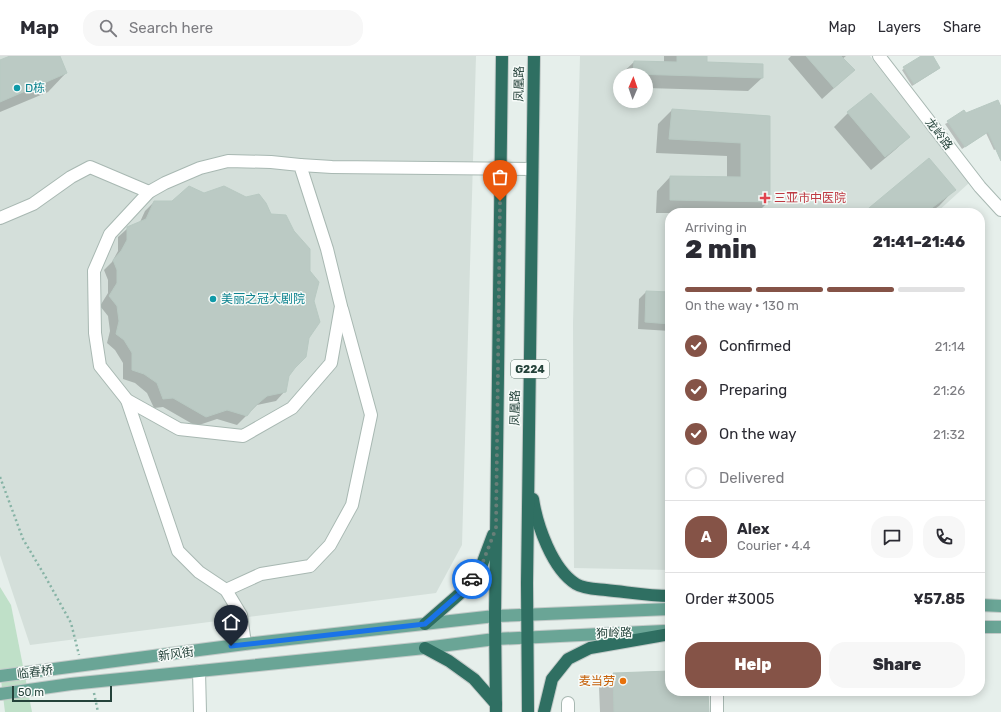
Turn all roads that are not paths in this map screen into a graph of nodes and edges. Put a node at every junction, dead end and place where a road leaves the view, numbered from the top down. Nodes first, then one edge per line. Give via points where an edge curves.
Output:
1 (502, 56) edge
2 (534, 56) edge
3 (878, 56) edge
4 (300, 165) junction
5 (532, 169) junction
6 (500, 170) junction
7 (149, 192) junction
8 (1001, 210) edge
9 (0, 218) edge
10 (341, 306) junction
11 (127, 400) junction
12 (529, 465) junction
13 (496, 528) junction
14 (226, 590) junction
15 (665, 596) edge
16 (985, 606) edge
17 (1001, 606) edge
18 (665, 609) edge
19 (527, 615) junction
20 (495, 616) junction
21 (425, 624) junction
22 (985, 627) edge
23 (1001, 627) edge
24 (665, 631) edge
25 (665, 635) edge
26 (527, 637) junction
27 (496, 639) junction
28 (245, 644) junction
29 (425, 648) junction
30 (77, 667) joint
31 (199, 671) junction
32 (0, 676) edge
33 (70, 684) joint
34 (0, 694) edge
35 (717, 696) edge
36 (496, 708) edge
37 (200, 712) edge
38 (528, 712) edge
39 (544, 712) edge
40 (717, 712) edge

1 - 6 highway, 凤凰路 / G224
2 - 5 highway, 凤凰路 / G224
3 - 8 street, 龙岭路 via 980,187
4 - 6 street
4 - 7 street via 228,161 200,168
4 - 10 street via 327,249
5 - 6 street
5 - 12 highway, 凤凰路 / G224
6 - 13 highway, 凤凰路 / G224
7 - 9 street via 90,167 33,204
7 - 11 street via 110,234 94,271 95,333 100,366
10 - 11 street via 331,363 292,408 243,436 179,429
10 - 14 street via 371,415 352,505 330,545 310,566 261,574
11 - 14 street via 178,551 199,572
12 - 15 highway via 534,505 540,526 552,555 567,576 577,585 597,590
12 - 19 highway, 凤凰路 / G224
13 - 20 highway, 凤凰路 / G224
13 - 21 highway via 481,567 464,590
14 - 28 street via 241,615
16 - 17 main road
18 - 19 main road, 狗岭路
19 - 20 main road, 狗岭路
19 - 26 highway, 凤凰路 / G224
20 - 21 main road, 新风街
20 - 27 highway, 凤凰路 / G224
21 - 28 main road, 新风街
22 - 23 main road
24 - 26 main road, 狗岭路
25 - 39 highway via 590,648 568,659 552,679
26 - 27 main road, 狗岭路
26 - 38 highway, 凤凰路 / G224
27 - 29 main road, 新风街
27 - 36 highway, 凤凰路 / G224
28 - 30 main road, 新风街
29 - 31 main road, 新风街
29 - 36 highway via 474,679
30 - 32 main road, 临春桥
31 - 33 main road, 新风街
31 - 37 street
33 - 34 main road, 临春桥
35 - 40 street

